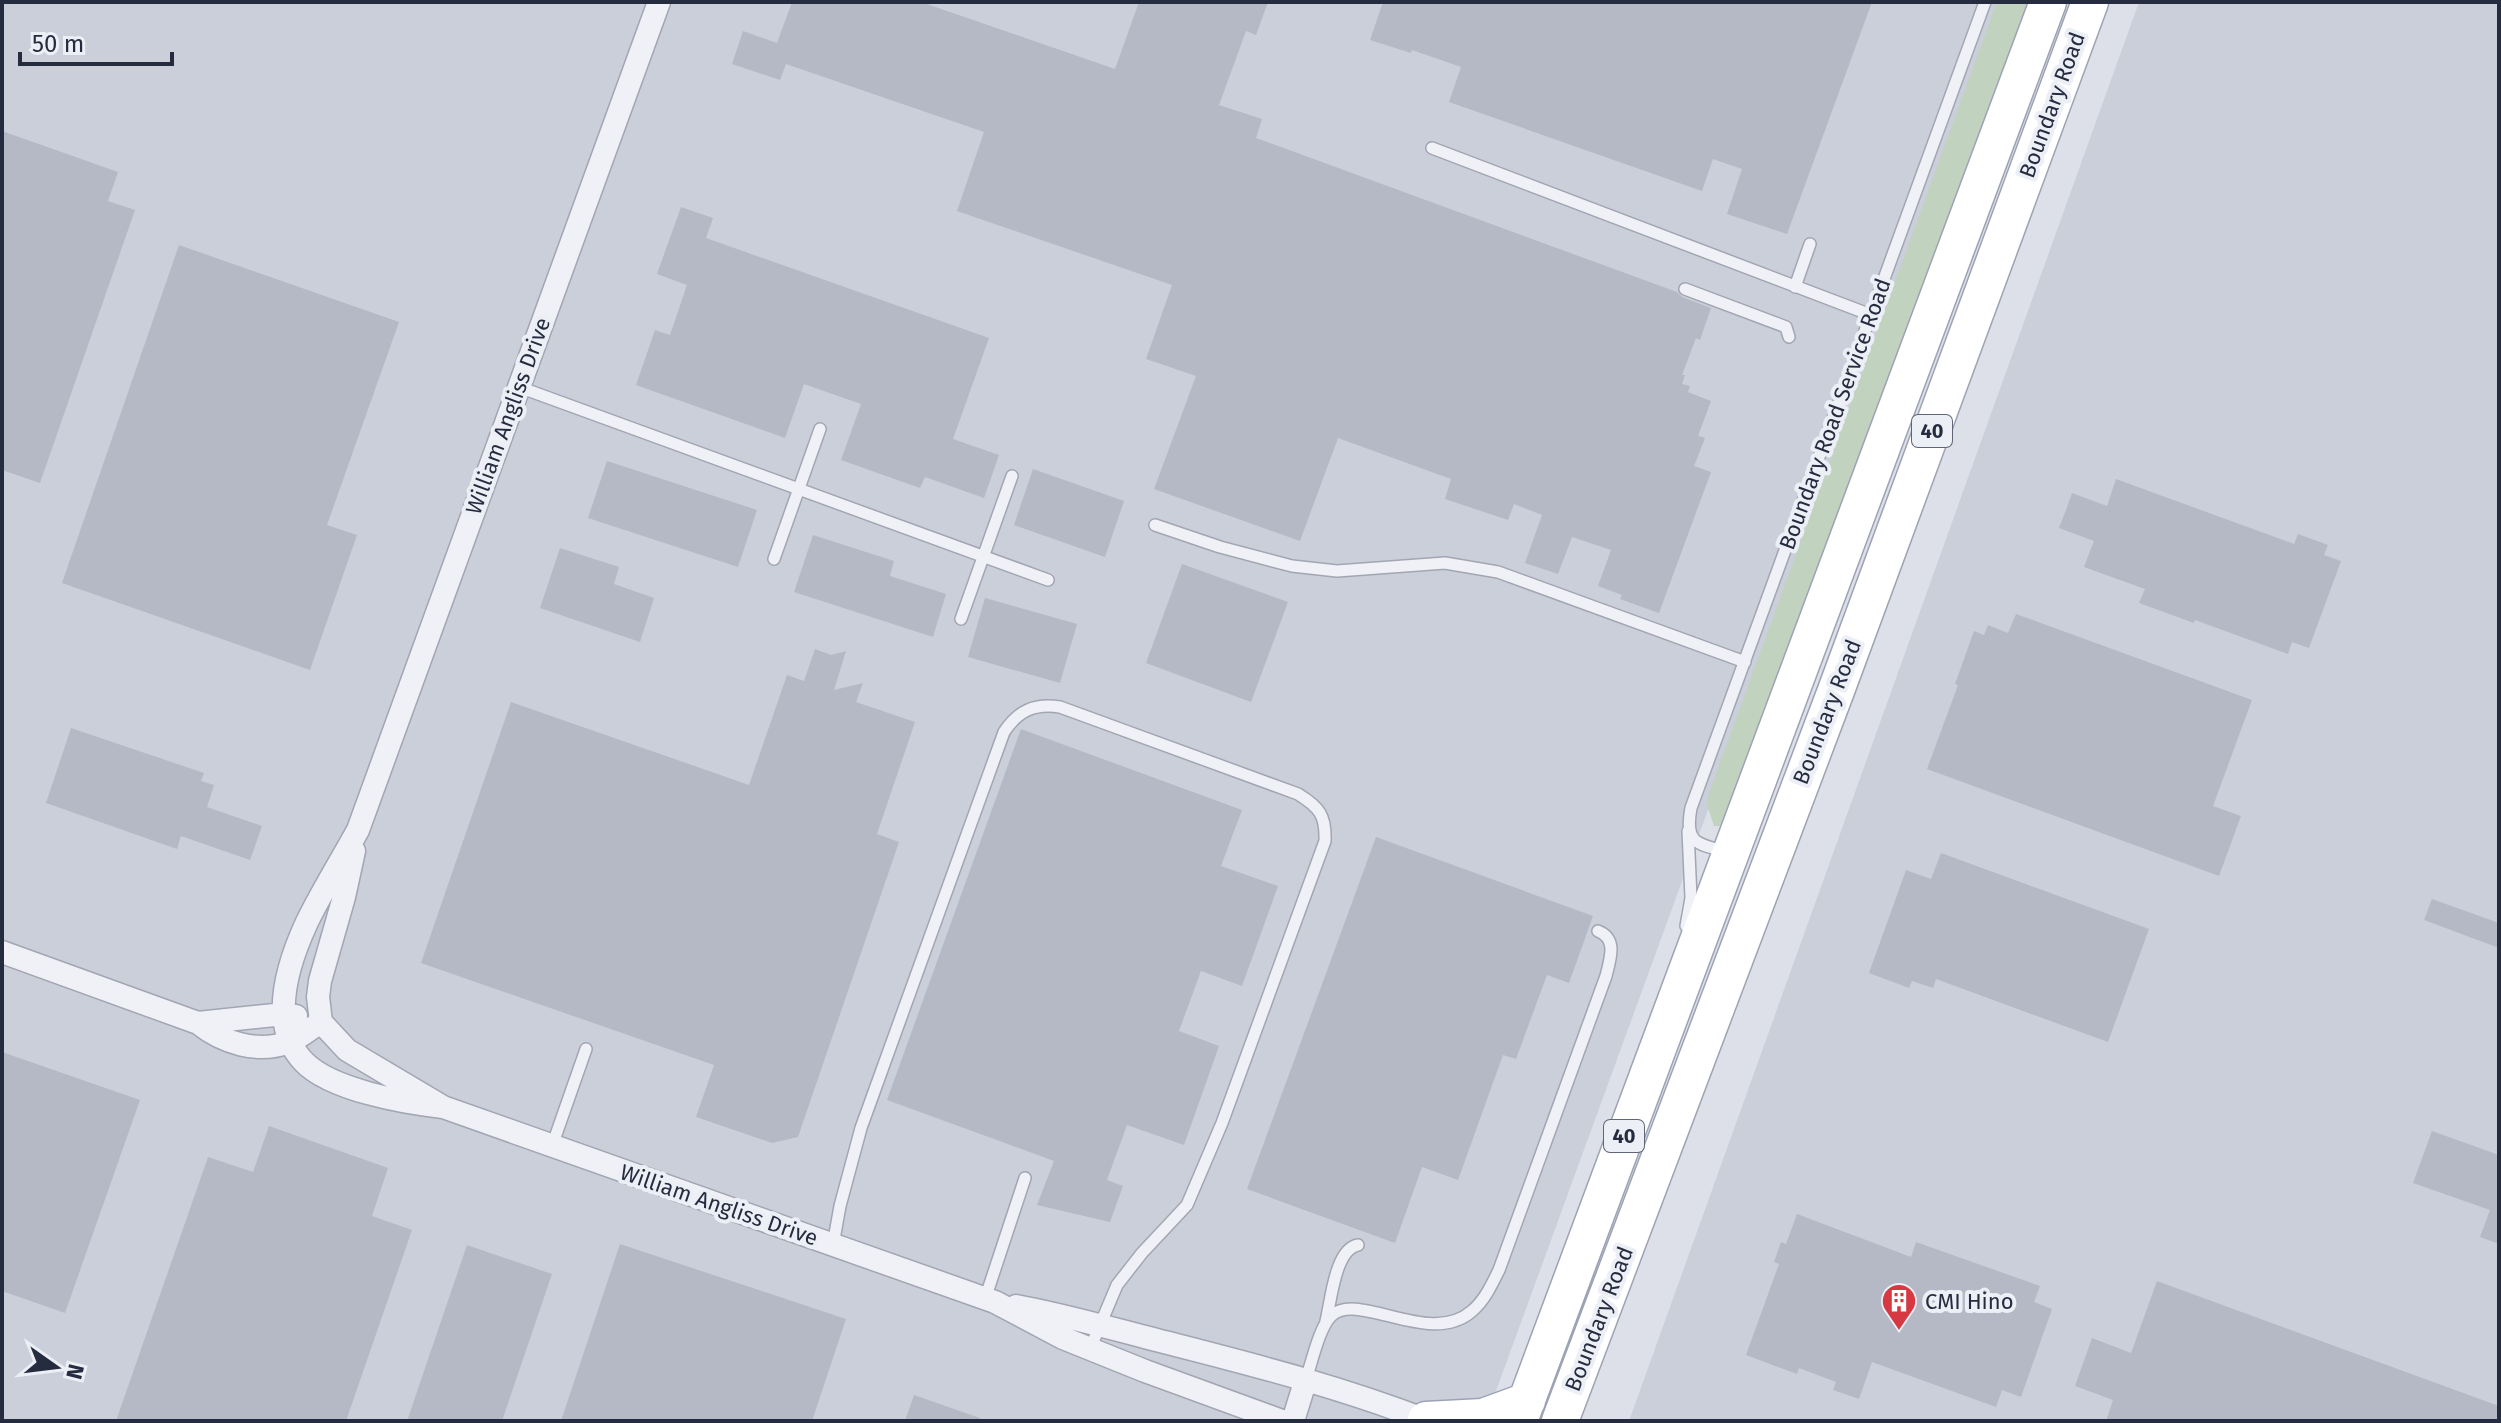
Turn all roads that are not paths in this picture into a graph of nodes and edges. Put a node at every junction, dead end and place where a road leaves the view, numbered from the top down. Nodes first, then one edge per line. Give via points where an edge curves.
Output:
1 (659, 2) edge
2 (1985, 2) edge
3 (2048, 2) edge
4 (2090, 2) edge
5 (1432, 148) dead end
6 (1810, 244) dead end
7 (1795, 287) junction
8 (1685, 289) dead end
9 (1871, 315) junction
10 (1789, 337) dead end
11 (519, 387) junction
12 (820, 429) dead end
13 (1012, 476) dead end
14 (799, 489) junction
15 (1155, 525) dead end
16 (983, 556) junction
17 (774, 559) dead end
18 (1048, 580) dead end
19 (961, 619) dead end
20 (1745, 662) junction
21 (1688, 827) junction
22 (358, 830) junction
23 (1729, 852) junction
24 (1771, 859) junction
25 (1598, 931) dead end
26 (1682, 940) dead end
27 (2, 952) edge
28 (284, 1014) junction
29 (1654, 1021) dead end
30 (321, 1022) junction
31 (198, 1023) junction
32 (291, 1042) junction
33 (586, 1049) dead end
34 (1646, 1076) junction
35 (443, 1107) junction
36 (552, 1146) junction
37 (1025, 1178) dead end
38 (833, 1245) junction
39 (1358, 1245) dead end
40 (990, 1301) junction
41 (1325, 1324) junction
42 (1100, 1325) junction
43 (1090, 1349) junction
44 (1306, 1379) junction
45 (1523, 1411) edge
46 (1569, 1413) edge
47 (1282, 1421) edge
48 (1293, 1421) edge
49 (1427, 1421) edge

1 - 11 street, William Angliss Drive
2 - 9 lane, Boundary Road Service Road
3 - 23 main road, Boundary Road / 40
4 - 24 main road, Boundary Road / 40
5 - 7 lane
6 - 7 lane
7 - 9 lane
8 - 10 lane via 1786,327
9 - 20 lane, Boundary Road Service Road
11 - 14 lane
11 - 22 street, William Angliss Drive
12 - 14 lane
13 - 16 lane
14 - 16 lane
14 - 17 lane
15 - 20 lane via 1292,566 1337,571 1445,563 1498,572
16 - 18 lane
16 - 19 lane
20 - 21 lane, Boundary Road Service Road
21 - 23 lane via 1703,846
21 - 26 lane, Boundary Road Service Road via 1691,898
22 - 28 street, William Angliss Drive via 301,938 286,981
22 - 30 street, William Angliss Drive via 320,981
23 - 24 main road
23 - 34 main road, Boundary Road / 40
24 - 46 main road, Boundary Road / 40
25 - 41 lane via 1610,941 1606,976 1485,1297 1471,1313 1450,1323 1346,1308
27 - 31 street
28 - 30 street
28 - 31 street
28 - 32 street, William Angliss Drive
29 - 34 lane
30 - 32 street
30 - 35 street, William Angliss Drive via 347,1050
31 - 32 street via 239,1044 271,1047
32 - 35 street, William Angliss Drive via 302,1060 329,1079 411,1104
33 - 36 lane
34 - 45 main road, Boundary Road / 40
35 - 36 street, William Angliss Drive
36 - 38 street, William Angliss Drive
37 - 40 lane
38 - 40 street, William Angliss Drive
38 - 42 lane via 861,1128 1004,732 1034,706 1060,707 1298,794 1313,803 1326,826 1303,904 1187,1205 1117,1285
39 - 41 lane via 1347,1249 1340,1261
40 - 42 street, William Angliss Drive
40 - 43 street, William Angliss Drive
41 - 44 lane
42 - 43 lane
42 - 44 street, William Angliss Drive
43 - 47 street, William Angliss Drive
44 - 48 street
44 - 49 street, William Angliss Drive
45 - 49 main road

